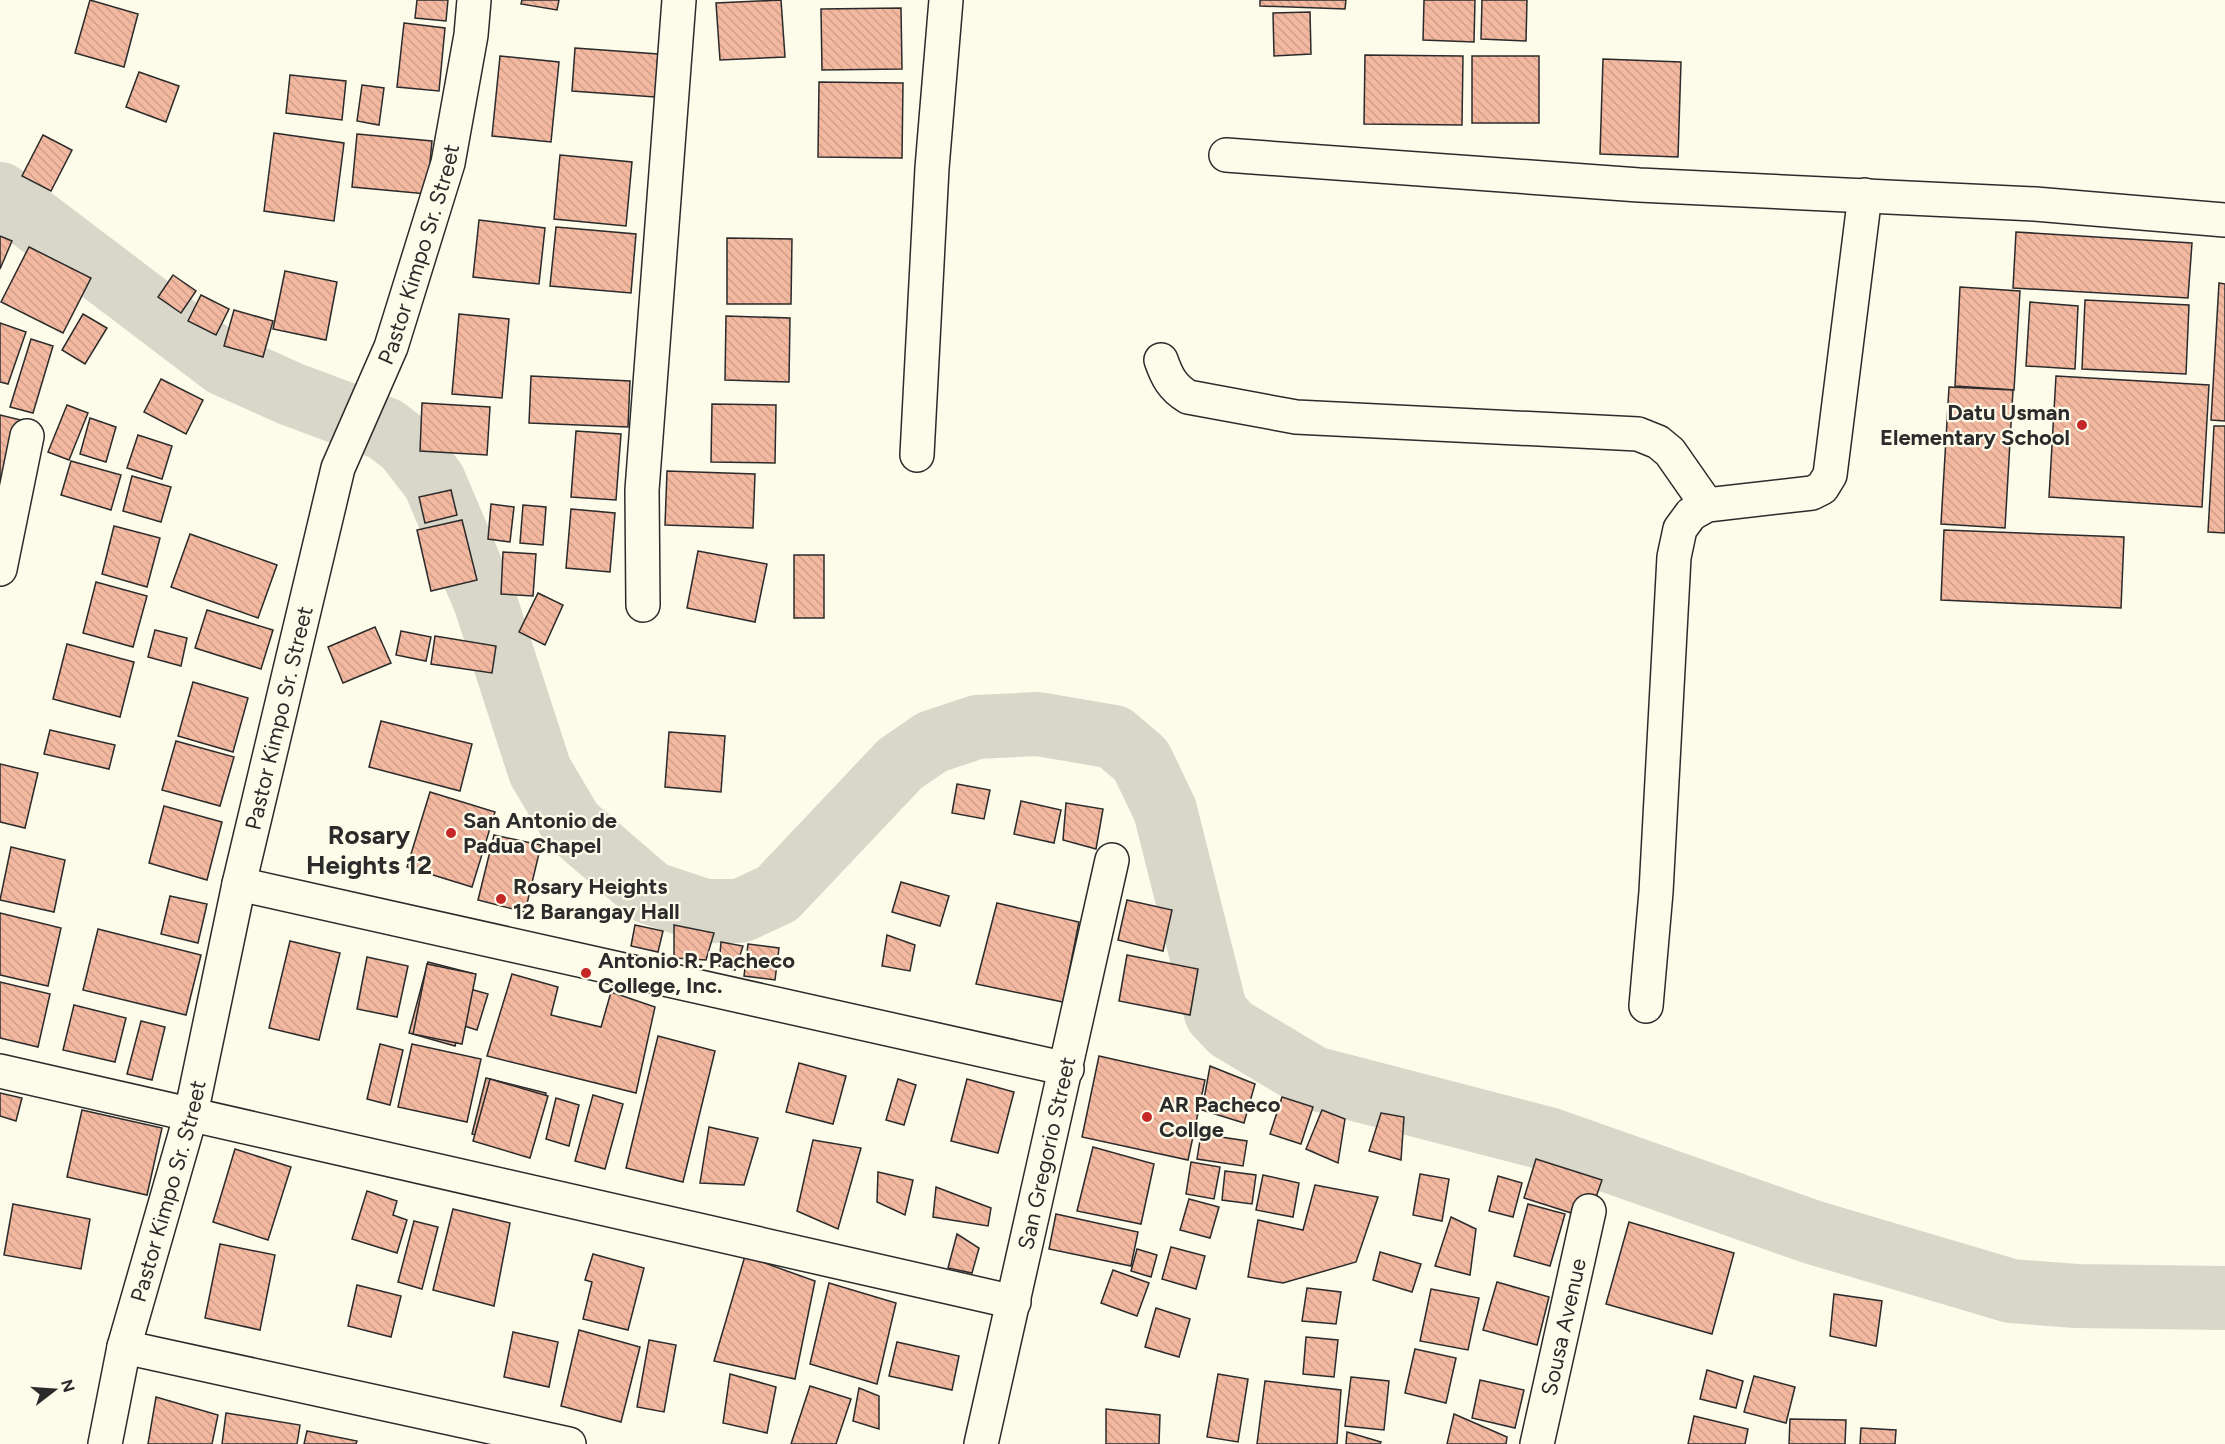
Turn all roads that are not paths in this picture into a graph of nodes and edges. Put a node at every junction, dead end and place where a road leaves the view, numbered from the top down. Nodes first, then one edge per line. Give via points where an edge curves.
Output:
1 (474, 0) edge
2 (679, 0) edge
3 (946, 0) edge
4 (1226, 155) dead end
5 (1865, 195) junction
6 (2225, 220) edge
7 (1161, 360) dead end
8 (27, 436) dead end
9 (917, 455) dead end
10 (1707, 505) junction
11 (0, 569) edge
12 (643, 605) dead end
13 (1112, 860) dead end
14 (239, 884) junction
15 (1646, 1006) dead end
16 (1067, 1069) junction
17 (0, 1071) edge
18 (191, 1114) junction
19 (1589, 1211) dead end
20 (1014, 1302) junction
21 (124, 1347) junction
22 (105, 1444) edge
23 (569, 1444) edge
24 (981, 1444) edge
25 (1537, 1444) edge

1 - 14 street, Pastor Kimpo Sr. Street via 448,163 391,346 338,468
2 - 12 street via 642,490
3 - 9 street via 932,168
4 - 5 street via 1627,184
5 - 6 street
5 - 10 street via 1830,475 1822,488 1812,493
7 - 10 street via 1167,377 1188,397 1296,417 1638,434 1670,452
8 - 11 street
10 - 15 street via 1691,514 1680,529 1674,557
13 - 16 street, San Gregorio Street
14 - 16 street
14 - 18 street, Pastor Kimpo Sr. Street
16 - 20 street, San Gregorio Street
17 - 18 street
18 - 20 street
18 - 21 street, Pastor Kimpo Sr. Street
19 - 25 street, Sousa Avenue
20 - 24 street, San Gregorio Street
21 - 22 street, Pastor Kimpo Sr. Street
21 - 23 street

